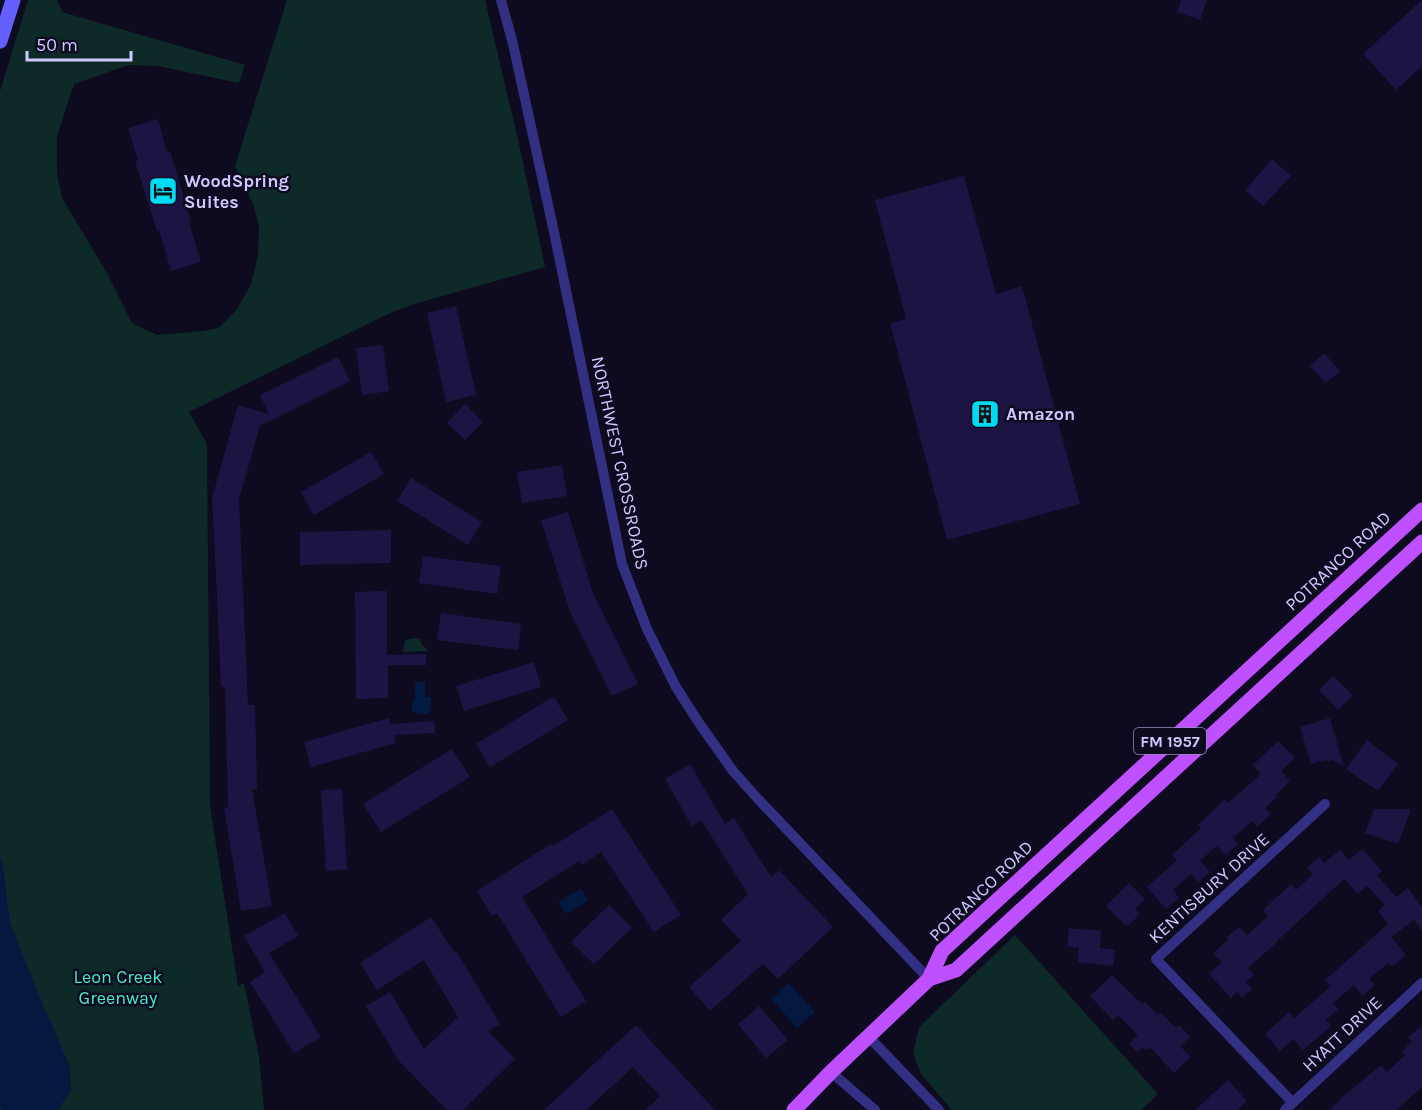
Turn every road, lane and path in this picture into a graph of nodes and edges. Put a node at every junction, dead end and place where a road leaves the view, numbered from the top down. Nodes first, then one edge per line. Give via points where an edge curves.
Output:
1 (13, 0) edge
2 (501, 0) edge
3 (0, 41) edge
4 (1422, 510) edge
5 (1422, 542) edge
6 (1325, 804) dead end
7 (929, 979) junction
8 (1422, 983) edge
9 (868, 1036) junction
10 (831, 1072) junction
11 (1289, 1106) edge
12 (794, 1110) edge
13 (876, 1110) edge
14 (939, 1110) edge

1 - 3 main road
2 - 7 street, NORTHWEST CROSSROADS via 622,564 646,629 686,704 733,771
4 - 7 main road, POTRANCO ROAD / FM 1957 via 942,951
5 - 7 main road, FM 1957 via 956,970
6 - 11 street, KENTISBURY DRIVE via 1156,959
7 - 9 main road, FM 1957
8 - 11 street, HYATT DRIVE
9 - 10 main road, FM 1957
9 - 14 street
10 - 12 main road, FM 1957
10 - 13 street

